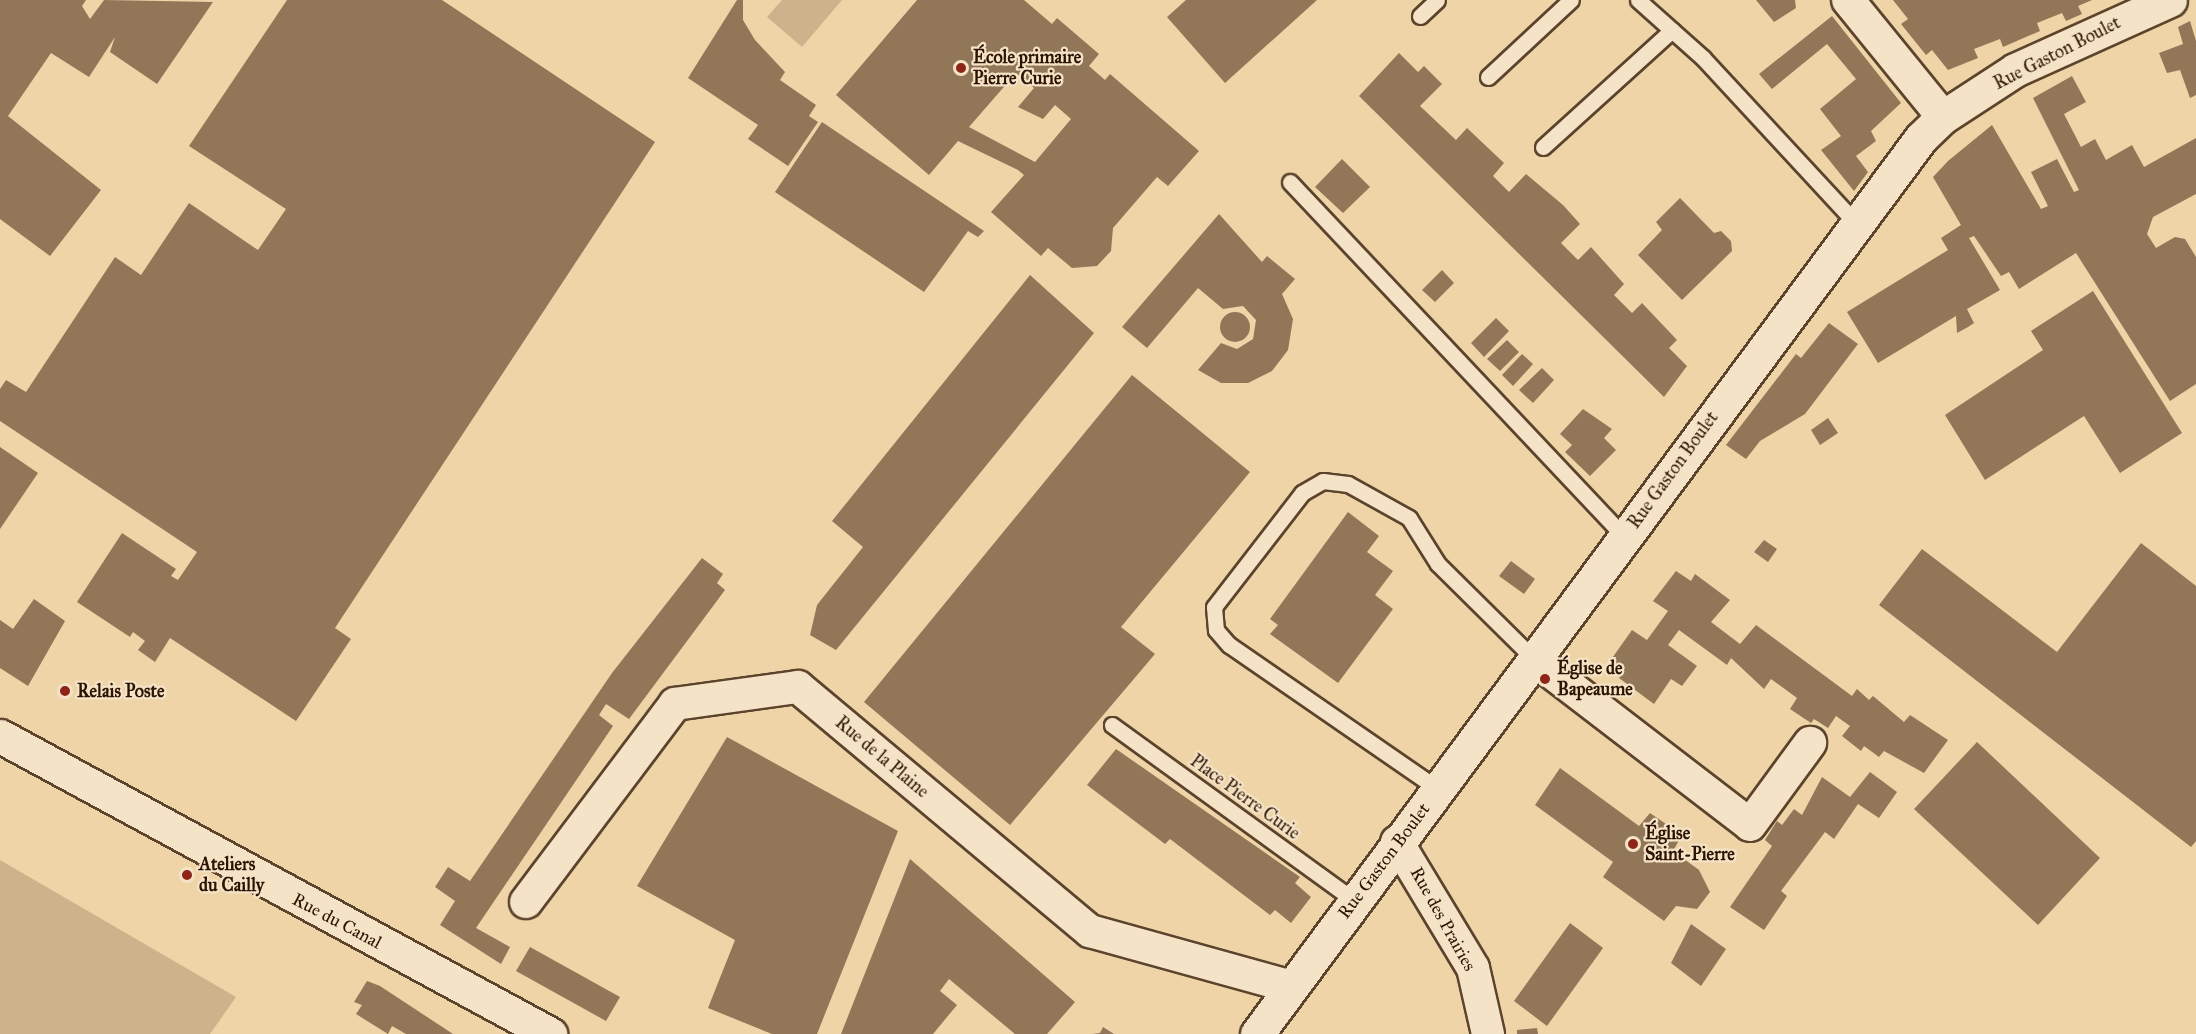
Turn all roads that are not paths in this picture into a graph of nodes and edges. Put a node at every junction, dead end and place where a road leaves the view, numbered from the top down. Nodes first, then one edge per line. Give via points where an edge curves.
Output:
1 (1437, 0) edge
2 (1571, 0) edge
3 (1638, 0) edge
4 (1848, 0) edge
5 (2170, 0) edge
6 (1420, 16) dead end
7 (1672, 30) junction
8 (1488, 77) dead end
9 (1943, 117) junction
10 (1543, 147) dead end
11 (1290, 182) dead end
12 (1856, 222) junction
13 (1624, 536) junction
14 (1534, 659) junction
15 (1112, 725) dead end
16 (0, 736) edge
17 (1810, 743) dead end
18 (1438, 789) junction
19 (1397, 842) junction
20 (1354, 900) junction
21 (526, 902) dead end
22 (1292, 987) junction
23 (550, 1034) edge
24 (1257, 1034) edge
25 (1488, 1034) edge

1 - 6 lane
2 - 8 lane
3 - 7 lane
4 - 9 street
5 - 9 street, Rue Gaston Boulet via 2015,70
7 - 10 lane
7 - 12 lane
9 - 12 street, Rue Gaston Boulet
11 - 13 lane
12 - 13 street, Rue Gaston Boulet
13 - 14 street, Rue Gaston Boulet
14 - 17 street via 1750,825
14 - 18 street, Rue Gaston Boulet
14 - 18 lane via 1438,564 1409,518 1348,484 1323,481 1302,493 1214,607 1216,630 1229,645
15 - 20 lane, Place Pierre Curie
16 - 23 street, Rue du Canal
18 - 19 street, Rue Gaston Boulet
19 - 20 street, Rue Gaston Boulet
19 - 25 street, Rue des Prairies via 1473,968
20 - 22 street, Rue Gaston Boulet
21 - 22 street, Rue de la Plaine via 675,704 798,687 1090,931
22 - 24 street, Rue Gaston Boulet

